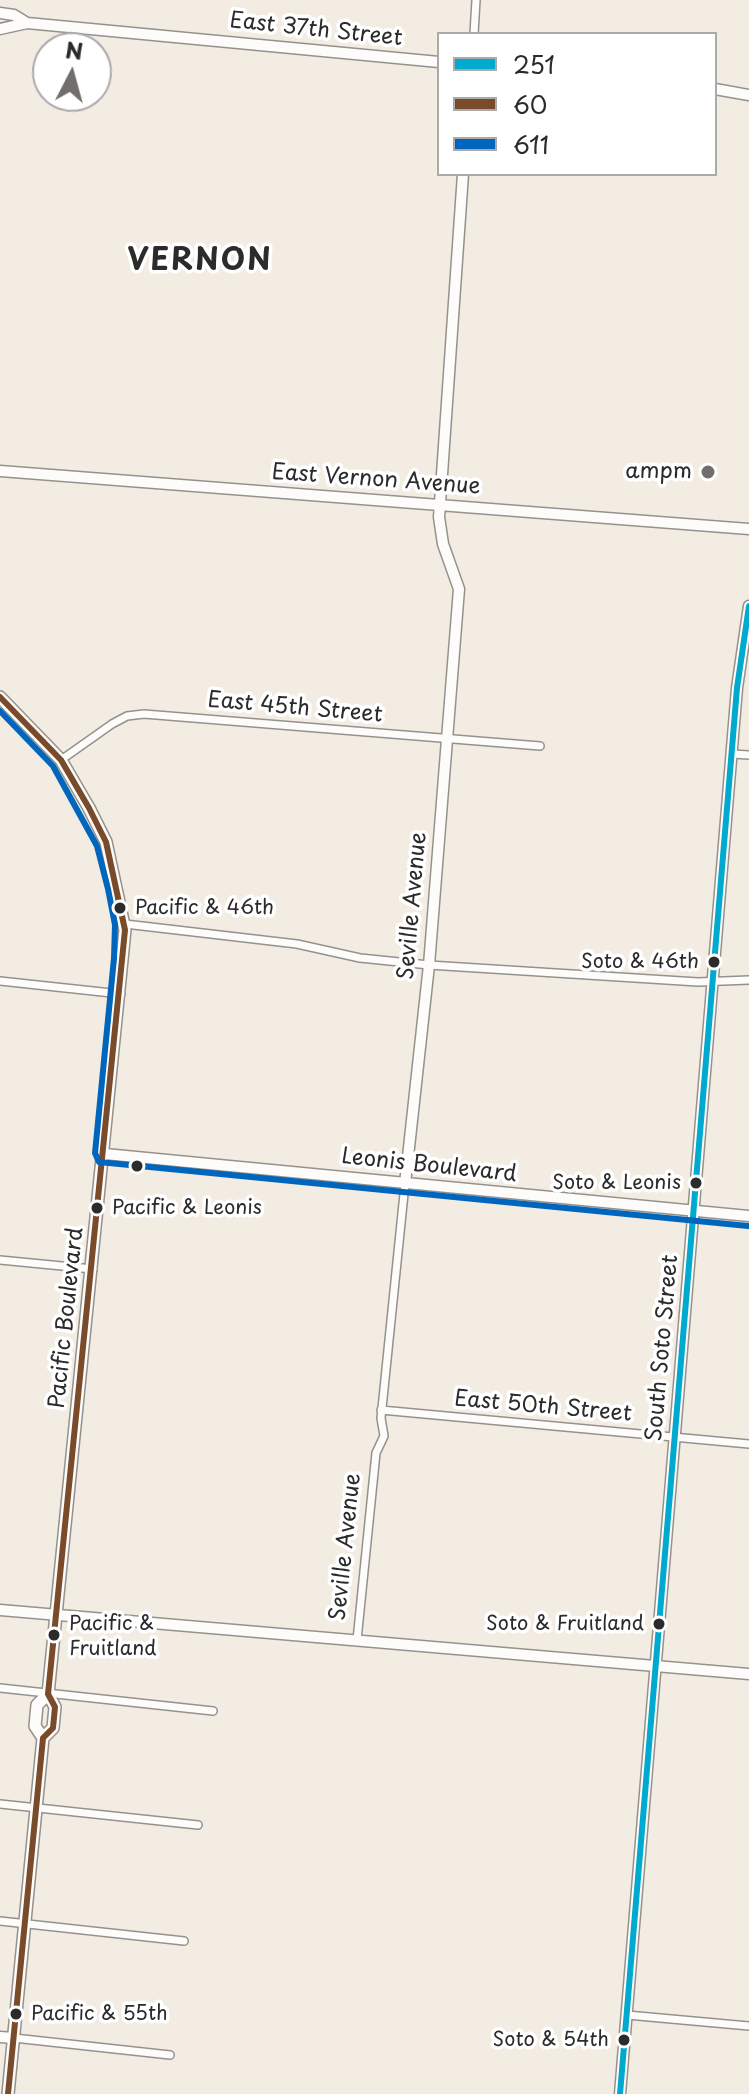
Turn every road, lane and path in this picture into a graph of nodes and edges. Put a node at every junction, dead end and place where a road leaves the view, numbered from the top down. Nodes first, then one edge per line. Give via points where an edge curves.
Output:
1 (476, 0) edge
2 (0, 13) edge
3 (27, 23) junction
4 (0, 29) edge
5 (474, 32) edge
6 (437, 62) edge
7 (717, 89) edge
8 (749, 95) edge
9 (463, 176) edge
10 (0, 471) edge
11 (440, 505) junction
12 (749, 529) edge
13 (749, 606) edge
14 (0, 697) edge
15 (447, 738) junction
16 (540, 746) dead end
17 (732, 754) junction
18 (749, 755) edge
19 (61, 760) junction
20 (125, 924) junction
21 (429, 965) junction
22 (714, 980) junction
23 (749, 980) edge
24 (0, 981) edge
25 (121, 994) junction
26 (105, 1154) junction
27 (405, 1184) junction
28 (694, 1212) junction
29 (749, 1216) edge
30 (0, 1260) edge
31 (93, 1269) junction
32 (381, 1410) junction
33 (676, 1438) junction
34 (749, 1444) edge
35 (0, 1610) edge
36 (57, 1614) junction
37 (357, 1640) junction
38 (655, 1666) junction
39 (749, 1674) edge
40 (0, 1688) edge
41 (48, 1694) junction
42 (213, 1711) dead end
43 (43, 1738) junction
44 (0, 1804) edge
45 (37, 1808) junction
46 (198, 1825) dead end
47 (0, 1921) edge
48 (25, 1923) junction
49 (184, 1941) dead end
50 (627, 2015) junction
51 (749, 2026) edge
52 (0, 2037) edge
53 (14, 2038) junction
54 (170, 2055) dead end
55 (8, 2094) edge
56 (620, 2094) edge

1 - 5 street
2 - 3 main road, East 37th Street
3 - 4 main road
3 - 6 main road, East 37th Street
7 - 8 main road
9 - 11 main road, Seville Avenue
10 - 11 main road, East Vernon Avenue
11 - 12 main road, East Vernon Avenue
11 - 15 main road, Seville Avenue via 440,531 459,589
13 - 17 main road, South Soto Street
14 - 19 main road, Pacific Boulevard
15 - 16 street, East 45th Street
15 - 19 street, East 45th Street via 144,714 112,724
15 - 21 main road, Seville Avenue
17 - 18 street
17 - 22 main road, South Soto Street
19 - 20 main road, Pacific Boulevard via 106,842
20 - 21 street
20 - 25 main road, Pacific Boulevard
21 - 22 street
21 - 27 main road, Seville Avenue
22 - 23 street
22 - 28 main road, South Soto Street
24 - 25 street
25 - 26 main road, Pacific Boulevard
26 - 27 main road, Leonis Boulevard
26 - 31 main road, Pacific Boulevard
27 - 28 main road, Leonis Boulevard
27 - 32 street, Seville Avenue
28 - 29 main road, Leonis Boulevard
28 - 33 main road, South Soto Street
30 - 31 street
31 - 36 main road, Pacific Boulevard
32 - 33 street, East 50th Street
32 - 37 street, Seville Avenue via 384,1436 376,1453
33 - 34 street, East 50th Street
33 - 38 main road, South Soto Street
35 - 36 main road
36 - 37 main road
36 - 41 main road, Pacific Boulevard
37 - 38 main road
38 - 39 main road
38 - 50 main road, South Soto Street
40 - 41 street
41 - 42 street
41 - 43 main road, Pacific Boulevard via 55,1707 53,1728
41 - 43 main road, Pacific Boulevard via 37,1705 35,1726
43 - 45 main road, Pacific Boulevard
44 - 45 street
45 - 46 street
45 - 48 main road, Pacific Boulevard
47 - 48 street
48 - 49 street
48 - 53 main road, Pacific Boulevard
50 - 51 street
50 - 56 main road, South Soto Street
52 - 53 main road
53 - 54 street
53 - 55 main road, Pacific Boulevard

